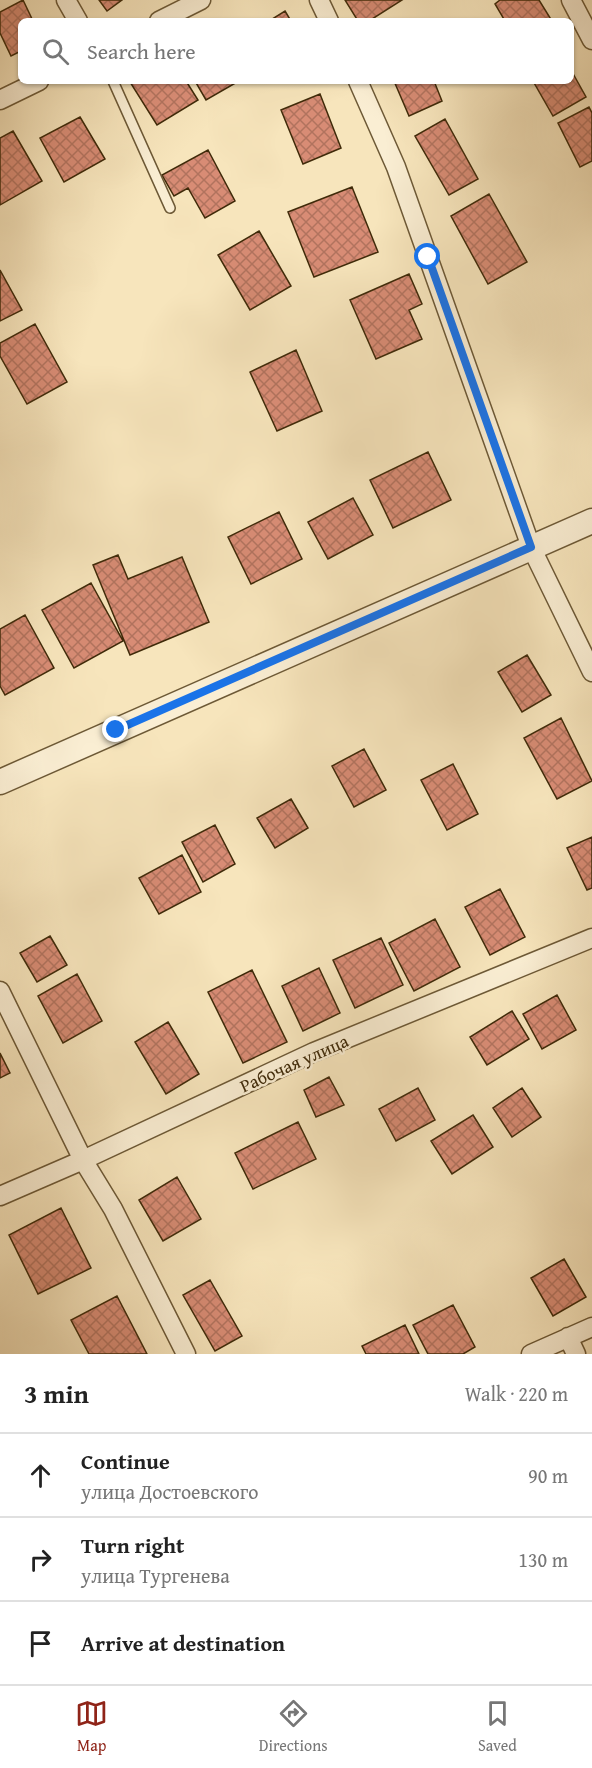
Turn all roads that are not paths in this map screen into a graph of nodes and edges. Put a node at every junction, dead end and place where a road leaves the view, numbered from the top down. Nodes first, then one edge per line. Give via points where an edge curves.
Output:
1 (66, 0) edge
2 (201, 0) edge
3 (319, 0) edge
4 (571, 0) edge
5 (76, 18) edge
6 (165, 18) edge
7 (328, 18) edge
8 (592, 40) edge
9 (33, 84) edge
10 (114, 84) edge
11 (359, 84) edge
12 (0, 100) edge
13 (170, 208) dead end
14 (592, 521) edge
15 (531, 547) junction
16 (592, 672) edge
17 (0, 782) edge
18 (592, 938) edge
19 (0, 991) edge
20 (83, 1160) junction
21 (0, 1196) edge
22 (592, 1327) edge
23 (568, 1337) junction
24 (186, 1354) edge
25 (531, 1354) edge
26 (576, 1354) edge

1 - 5 street
2 - 6 street
3 - 7 street
4 - 8 street
9 - 12 street
10 - 13 lane
11 - 15 street via 396,167
14 - 15 street
15 - 16 street
15 - 17 street
18 - 20 street, Рабочая улица via 314,1052
19 - 20 street
20 - 21 street, Рабочая улица
20 - 24 street via 113,1209
22 - 23 street
23 - 25 street
23 - 26 street

